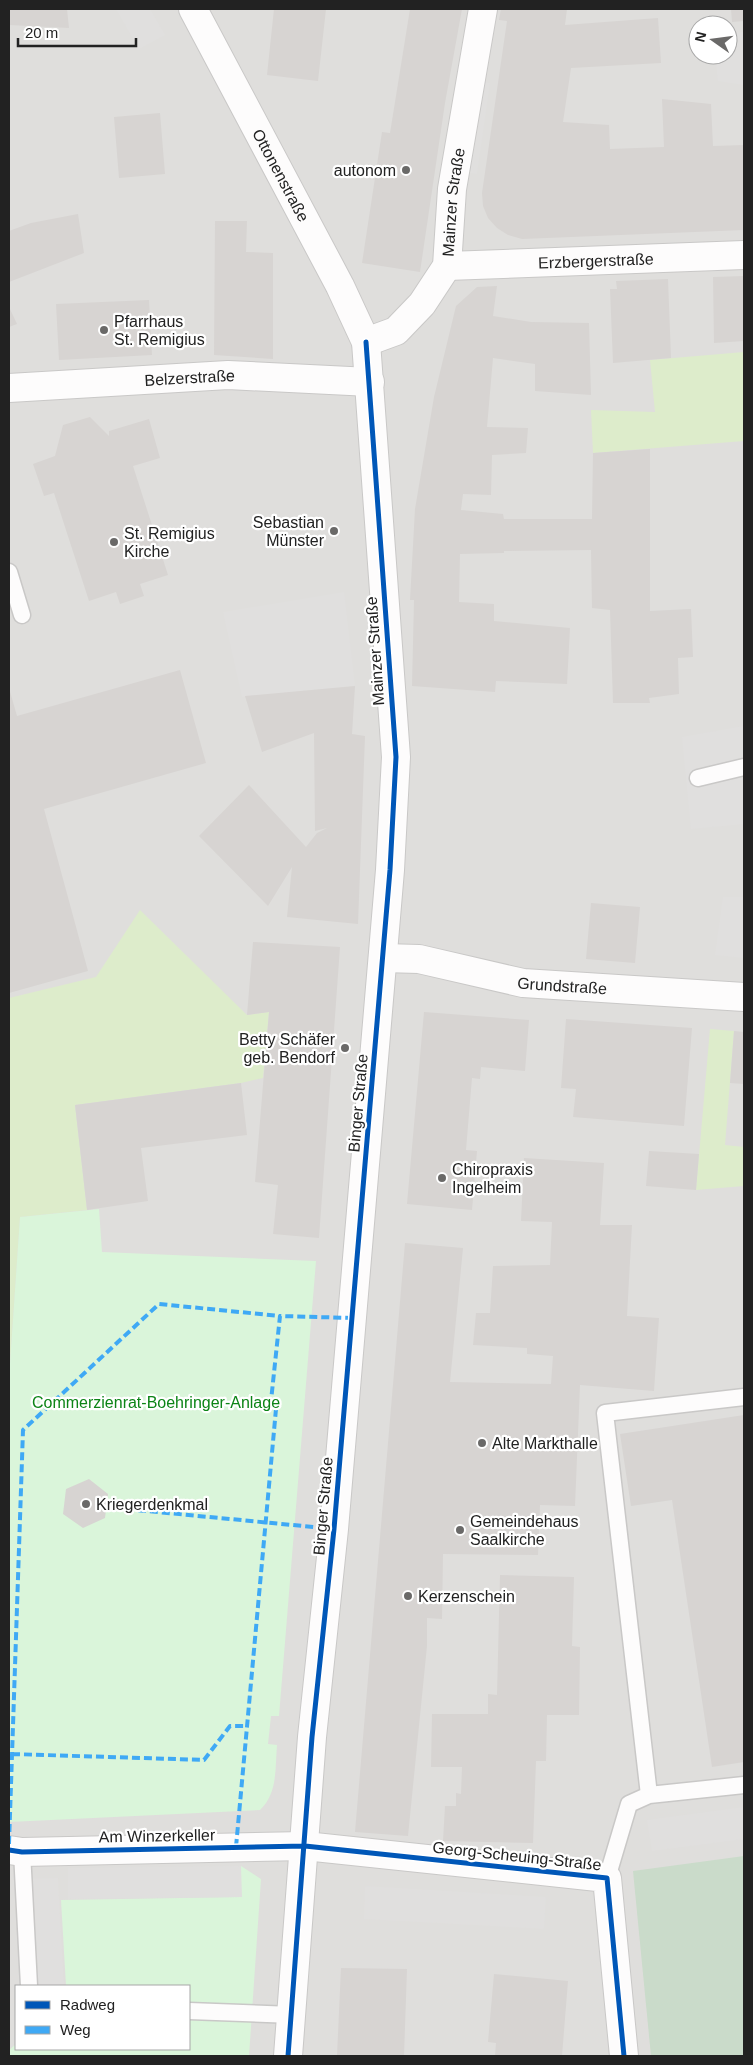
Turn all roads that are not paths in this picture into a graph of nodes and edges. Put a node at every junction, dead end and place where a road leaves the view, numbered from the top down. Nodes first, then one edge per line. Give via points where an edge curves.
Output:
1 (192, 9) edge
2 (483, 9) edge
3 (744, 255) edge
4 (447, 266) junction
5 (366, 342) junction
6 (370, 382) junction
7 (9, 388) edge
8 (9, 572) edge
9 (22, 615) dead end
10 (744, 767) edge
11 (698, 778) dead end
12 (383, 958) junction
13 (744, 997) edge
14 (744, 1397) edge
15 (744, 1785) edge
16 (649, 1796) junction
17 (305, 1846) junction
18 (16, 1851) edge
19 (607, 1878) junction
20 (28, 1985) edge
21 (190, 2011) edge
22 (293, 2015) junction
23 (288, 2056) edge
24 (624, 2056) edge

1 - 5 street, Ottonenstraße via 340,286
2 - 4 street, Mainzer Straße via 452,189
3 - 4 street, Erzbergerstraße
4 - 5 street, Mainzer Straße via 422,304 396,331
5 - 6 street, Mainzer Straße
6 - 7 street, Belzerstraße via 228,374
6 - 12 street, Mainzer Straße via 396,758
8 - 9 lane
10 - 11 lane
12 - 13 street, Grundstraße via 420,959 523,983
12 - 17 street, Binger Straße
14 - 16 lane via 605,1413
15 - 16 lane
16 - 19 lane via 629,1804
17 - 18 street, Am Winzerkeller
17 - 19 street, Georg-Scheuing-Straße
17 - 22 street, Binger Straße
18 - 20 lane
19 - 24 street, Georg-Scheuing-Straße
21 - 22 lane
22 - 23 street, Binger Straße

